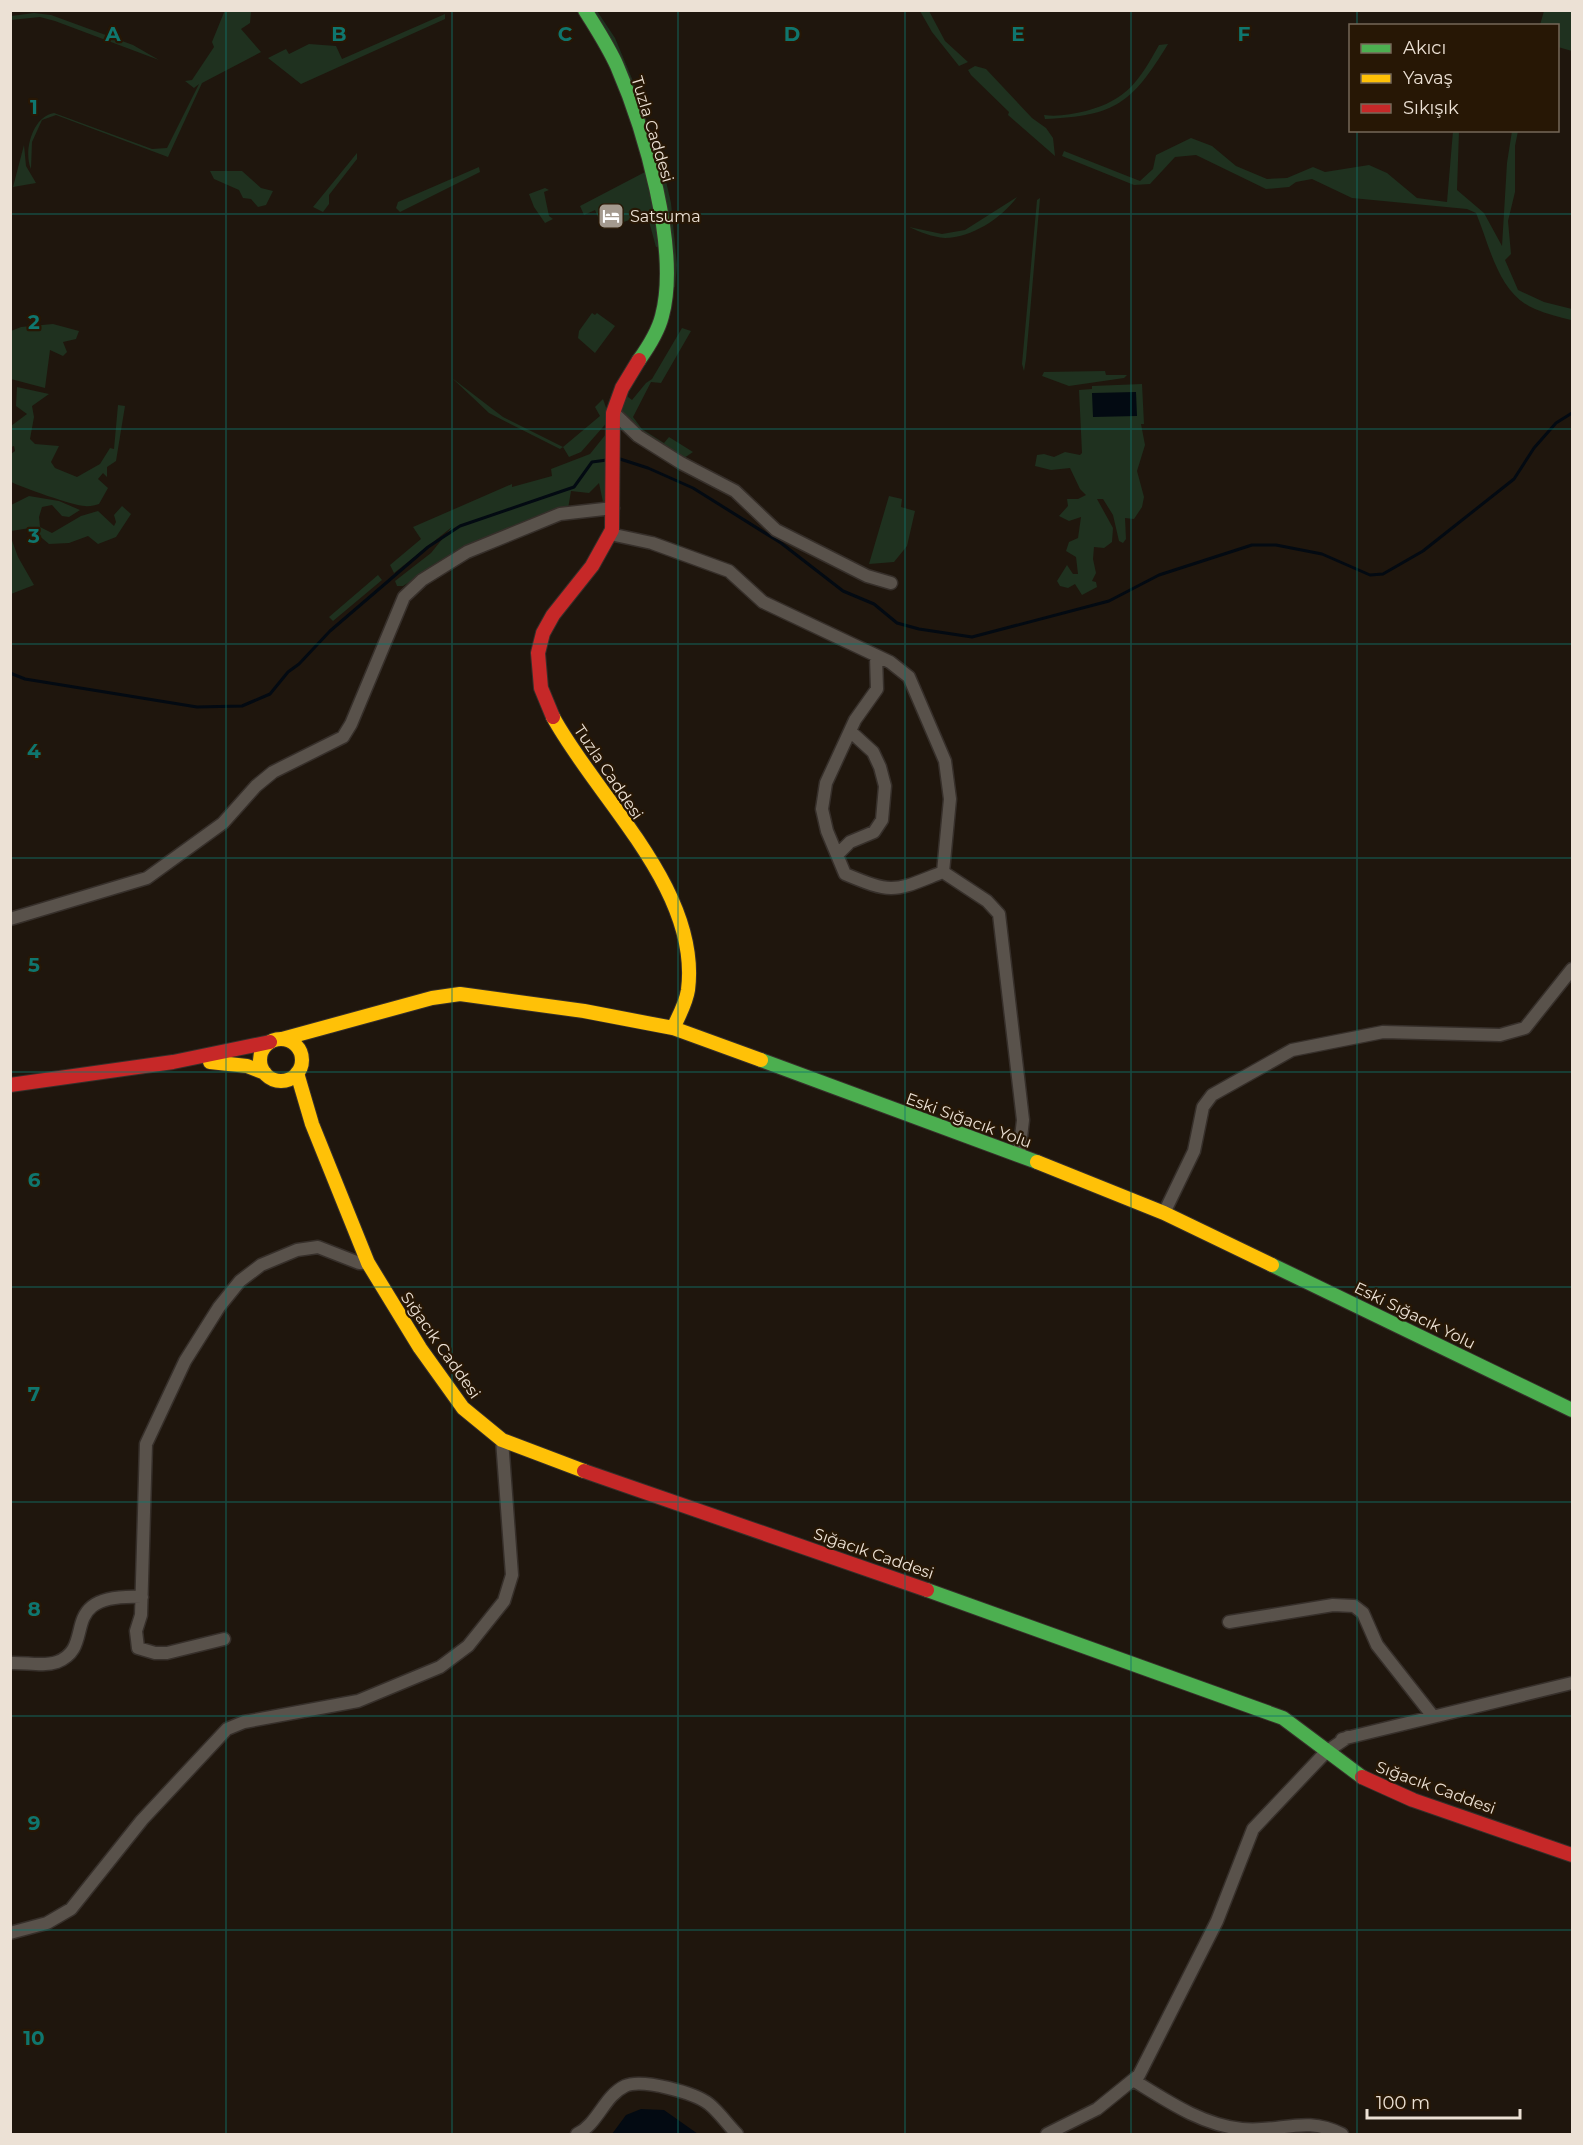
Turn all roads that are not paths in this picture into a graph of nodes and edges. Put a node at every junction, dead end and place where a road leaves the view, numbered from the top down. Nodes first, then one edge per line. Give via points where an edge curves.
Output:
1 (585, 10) edge
2 (613, 412) junction
3 (613, 508) junction
4 (610, 534) junction
5 (891, 583) dead end
6 (876, 656) junction
7 (850, 731) junction
8 (837, 855) junction
9 (944, 872) junction
10 (10, 919) edge
11 (1572, 969) edge
12 (673, 1028) junction
13 (322, 1029) junction
14 (276, 1041) junction
15 (173, 1062) junction
16 (299, 1067) junction
17 (271, 1077) junction
18 (10, 1085) edge
19 (312, 1124) junction
20 (1020, 1155) junction
21 (1164, 1214) junction
22 (368, 1263) junction
23 (1572, 1410) edge
24 (502, 1440) junction
25 (142, 1598) junction
26 (1229, 1622) dead end
27 (224, 1639) dead end
28 (10, 1663) edge
29 (1572, 1683) edge
30 (1432, 1715) junction
31 (1320, 1748) junction
32 (1572, 1855) edge
33 (10, 1933) edge
34 (1133, 2080) junction
35 (577, 2134) edge
36 (737, 2134) edge
37 (1047, 2134) edge
38 (1342, 2134) edge

1 - 2 main road, Tuzla Caddesi via 616,64 634,113 661,215 667,269 660,327 623,387
2 - 3 main road, Tuzla Caddesi
2 - 5 street via 638,436 735,490 776,530 867,576
3 - 4 main road, Tuzla Caddesi
3 - 10 street via 561,514 467,552 422,580 404,597 343,736 273,772 224,823 147,878
4 - 6 street via 652,543 729,571 763,602
4 - 12 main road, Tuzla Caddesi via 600,554 545,625 538,653 538,676 565,740 616,811 676,908 689,950 688,991
6 - 7 street via 877,689
6 - 9 street via 909,677 945,761 950,800
7 - 8 street via 826,783 822,809
7 - 8 street via 873,752 880,767 885,786 882,820 874,832 850,842
8 - 9 street via 845,874 883,889 897,890
9 - 20 street via 987,901 999,914 1023,1120
11 - 21 street via 1525,1028 1500,1035 1383,1032 1292,1050 1212,1095 1203,1107 1194,1151
12 - 13 main road, Eski Sığacık Yolu via 460,994 432,998
12 - 20 main road, Eski Sığacık Yolu
13 - 14 main road, Eski Sığacık Yolu
13 - 16 main road
14 - 15 main road, Eski Sığacık Yolu
14 - 16 main road via 294,1044 302,1055
14 - 17 main road via 261,1053 260,1060
15 - 17 main road via 228,1062
15 - 18 main road
16 - 17 main road via 291,1078
16 - 19 main road
17 - 19 main road via 291,1090
19 - 22 main road, Sığacık Caddesi
20 - 21 main road, Eski Sığacık Yolu
21 - 23 main road, Eski Sığacık Yolu
22 - 24 main road, Sığacık Caddesi via 420,1348 463,1408
22 - 25 street via 318,1247 297,1250 261,1264 240,1281 219,1307 185,1361 146,1444
24 - 31 main road, Sığacık Caddesi via 1283,1718
24 - 33 street via 512,1575 504,1601 468,1646 440,1667 358,1701 244,1722 227,1729 142,1820 71,1909 46,1923
25 - 27 street via 135,1642 138,1648 167,1653
25 - 28 street via 102,1601 90,1606 84,1612 76,1644 60,1661
26 - 30 street via 1333,1605 1354,1606 1363,1613 1377,1645
29 - 30 street
30 - 31 street
31 - 32 main road, Sığacık Caddesi via 1359,1776 1413,1800
31 - 34 street via 1253,1829 1217,1920
34 - 37 street via 1097,2109
34 - 38 street via 1177,2107 1221,2126 1245,2130 1308,2123
35 - 36 street via 594,2122 625,2086 645,2083 692,2094 709,2104

